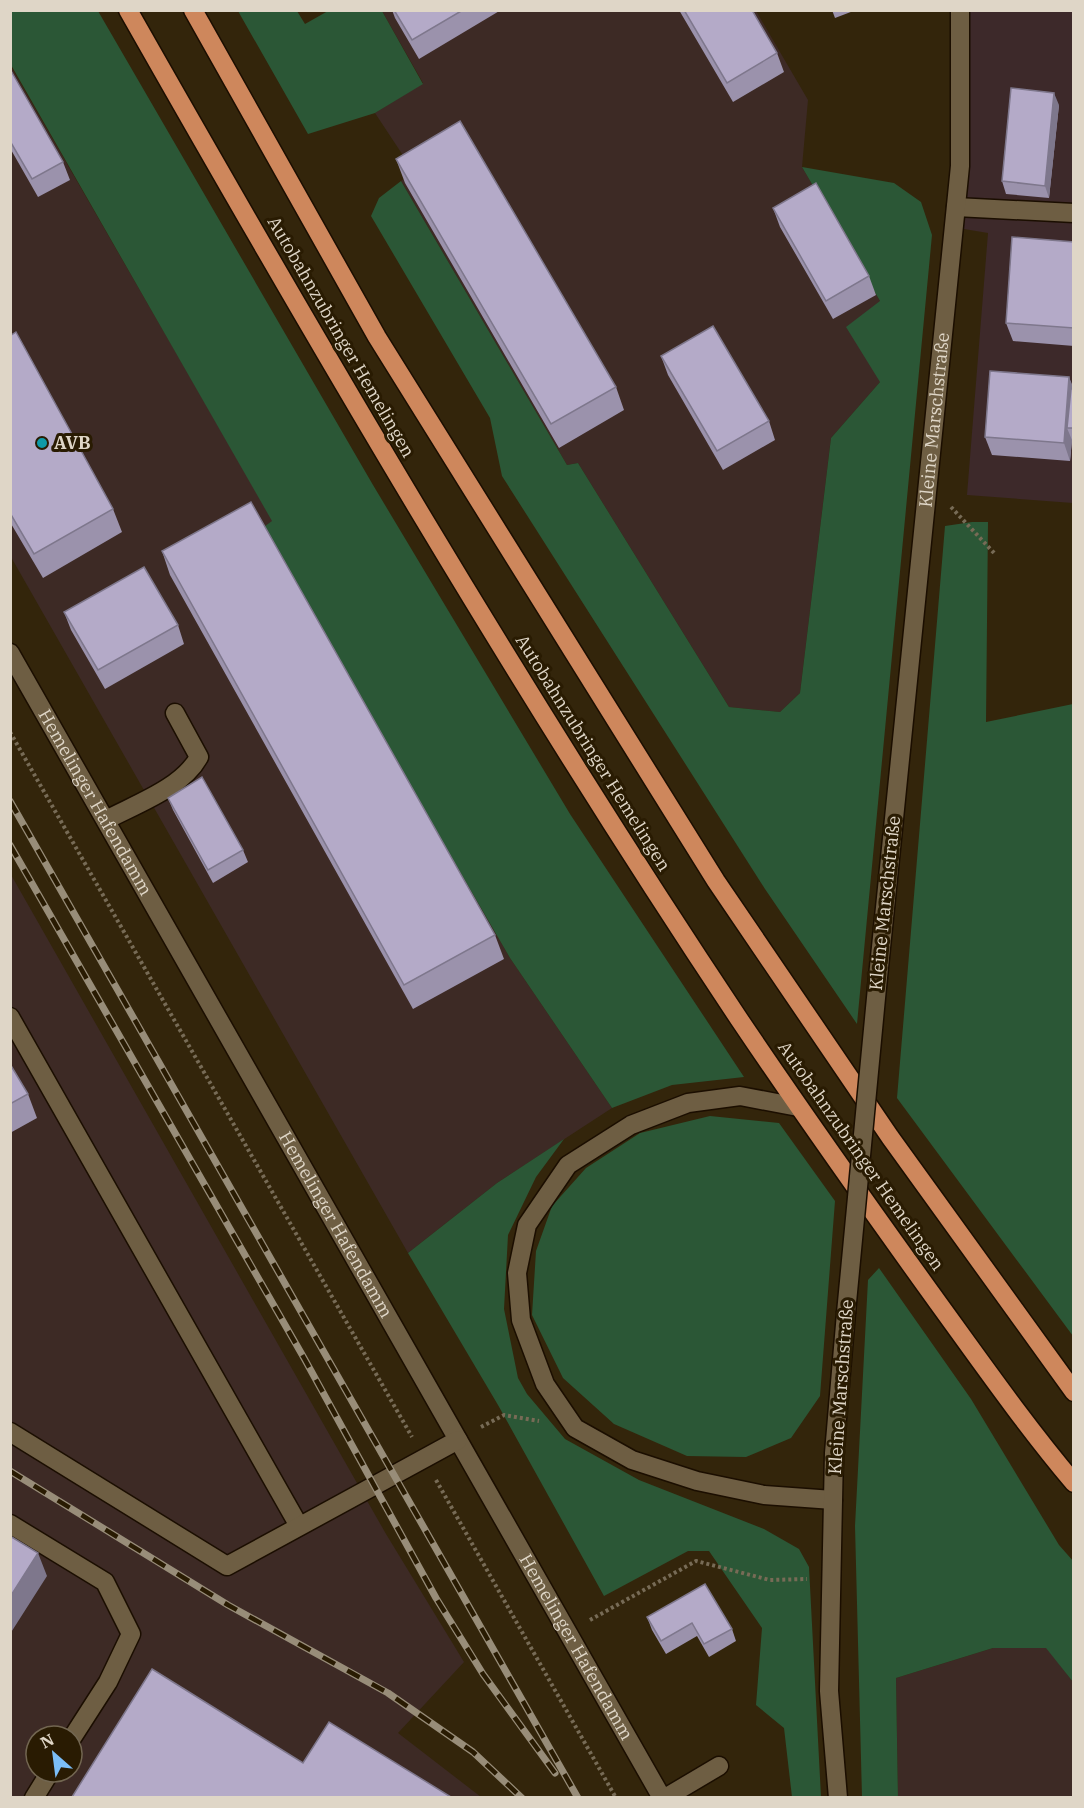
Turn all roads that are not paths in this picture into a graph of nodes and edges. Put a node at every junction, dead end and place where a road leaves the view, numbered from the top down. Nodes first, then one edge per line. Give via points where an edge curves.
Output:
1 (128, 10) edge
2 (193, 10) edge
3 (960, 10) edge
4 (956, 207) junction
5 (1074, 213) edge
6 (10, 653) edge
7 (175, 713) dead end
8 (106, 820) junction
9 (10, 1017) edge
10 (798, 1107) junction
11 (1074, 1392) edge
12 (10, 1432) edge
13 (458, 1440) junction
14 (1074, 1483) edge
15 (833, 1500) junction
16 (10, 1524) edge
17 (300, 1526) junction
18 (81, 1724) edge
19 (720, 1766) dead end
20 (42, 1784) edge
21 (34, 1797) edge
22 (663, 1797) edge
23 (838, 1797) edge

1 - 10 highway, Autobahnzubringer Hemelingen via 421,516 654,890
2 - 11 highway, Autobahnzubringer Hemelingen via 377,337 716,881 890,1137
3 - 4 street, Kleine Marschstraße via 960,166
4 - 5 street
4 - 15 street, Kleine Marschstraße, bridge via 846,1313
6 - 8 street, Hemelinger Hafendamm
7 - 8 street via 199,757 192,769
8 - 13 street, Hemelinger Hafendamm
9 - 17 street
10 - 14 highway, Autobahnzubringer Hemelingen via 997,1384
10 - 15 street via 740,1096 688,1103 631,1125 568,1165 527,1224 517,1273 521,1320 545,1384 575,1428 632,1460 697,1481 764,1494
12 - 17 street via 227,1566
13 - 17 street
13 - 22 street, Hemelinger Hafendamm
15 - 23 street, Kleine Marschstraße via 830,1691
16 - 18 street via 105,1582 131,1634 108,1682
19 - 22 street
20 - 21 street

